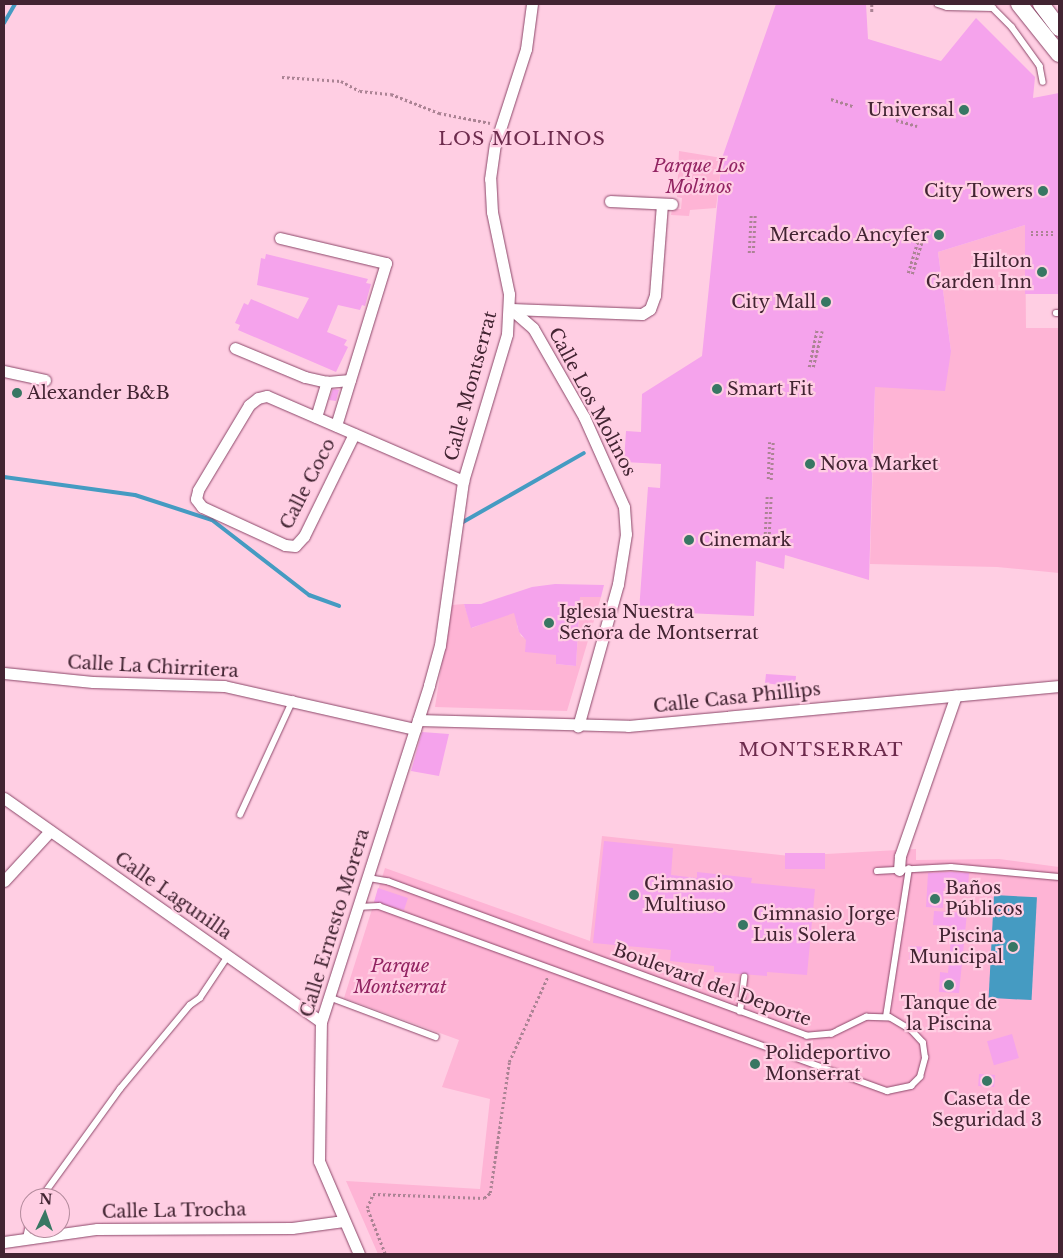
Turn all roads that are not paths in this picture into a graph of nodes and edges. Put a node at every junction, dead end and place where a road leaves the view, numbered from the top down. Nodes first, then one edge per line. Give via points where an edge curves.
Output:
1 (532, 4) edge
2 (938, 4) edge
3 (1019, 4) edge
4 (1041, 4) edge
5 (1059, 28) edge
6 (1059, 54) edge
7 (1042, 82) dead end
8 (610, 201) dead end
9 (280, 238) dead end
10 (511, 309) junction
11 (235, 348) dead end
12 (4, 371) edge
13 (45, 380) dead end
14 (350, 380) junction
15 (327, 382) junction
16 (316, 417) junction
17 (336, 426) junction
18 (354, 434) junction
19 (463, 481) junction
20 (4, 673) edge
21 (1059, 686) edge
22 (956, 695) junction
23 (293, 700) junction
24 (416, 724) junction
25 (578, 726) junction
26 (4, 798) edge
27 (240, 815) dead end
28 (50, 831) junction
29 (904, 869) junction
30 (877, 871) dead end
31 (1059, 877) edge
32 (367, 878) junction
33 (4, 881) edge
34 (358, 907) junction
35 (228, 956) junction
36 (744, 977) dead end
37 (329, 997) junction
38 (740, 1012) junction
39 (886, 1018) junction
40 (321, 1022) junction
41 (436, 1037) dead end
42 (48, 1188) edge
43 (344, 1221) junction
44 (70, 1233) edge
45 (26, 1238) edge
46 (4, 1242) edge
47 (359, 1254) edge

1 - 10 street, Calle Montserrat via 526,49 492,161 490,200
2 - 7 lane via 993,8 1012,27 1040,66
3 - 6 main road
4 - 5 main road
8 - 10 street via 667,204 655,295 646,312 632,316
9 - 14 street via 386,263
10 - 19 street, Calle Montserrat via 507,334
10 - 25 street, Calle Los Molinos via 533,328 575,401 611,472 624,507 626,534 618,584
11 - 15 street via 305,377
12 - 13 street
14 - 15 street
14 - 17 street
15 - 16 street
16 - 17 street, Calle Coco
16 - 18 street, Calle Coco via 267,396 258,398 249,405 198,490 196,499 202,507 285,545 295,546 304,536
17 - 18 street, Calle Coco
18 - 19 street, Calle Coco
19 - 24 street, Calle Montserrat via 440,645
20 - 23 street, Calle La Chirritera via 93,682 224,686
21 - 22 street, Calle Casa Phillips
22 - 25 street, Calle Casa Phillips via 692,721
22 - 29 street via 900,856
23 - 24 street, Calle La Chirritera
23 - 27 lane
24 - 25 street, Calle Casa Phillips
24 - 32 street, Calle Ernesto Morera
26 - 28 street, Calle Lagunilla
28 - 33 street
28 - 35 street, Calle Lagunilla
29 - 30 lane
29 - 31 lane via 951,867
29 - 39 lane
32 - 34 street, Calle Ernesto Morera
32 - 38 lane, Boulevard del Deporte via 389,882
34 - 37 street, Calle Ernesto Morera
34 - 39 lane via 378,906 870,1086 887,1091 902,1090 920,1076 925,1058 923,1043 912,1032
35 - 40 street, Calle Lagunilla
35 - 42 lane via 200,998 190,1005 120,1089
36 - 38 lane
37 - 40 street, Calle Ernesto Morera
37 - 41 lane
38 - 39 lane, Boulevard del Deporte via 818,1038 867,1017
40 - 43 street, Calle Ernesto Morera via 319,1161
43 - 44 street, Calle La Trocha via 292,1228
43 - 47 street, Calle Ernesto Morera
45 - 46 street, Calle La Trocha

